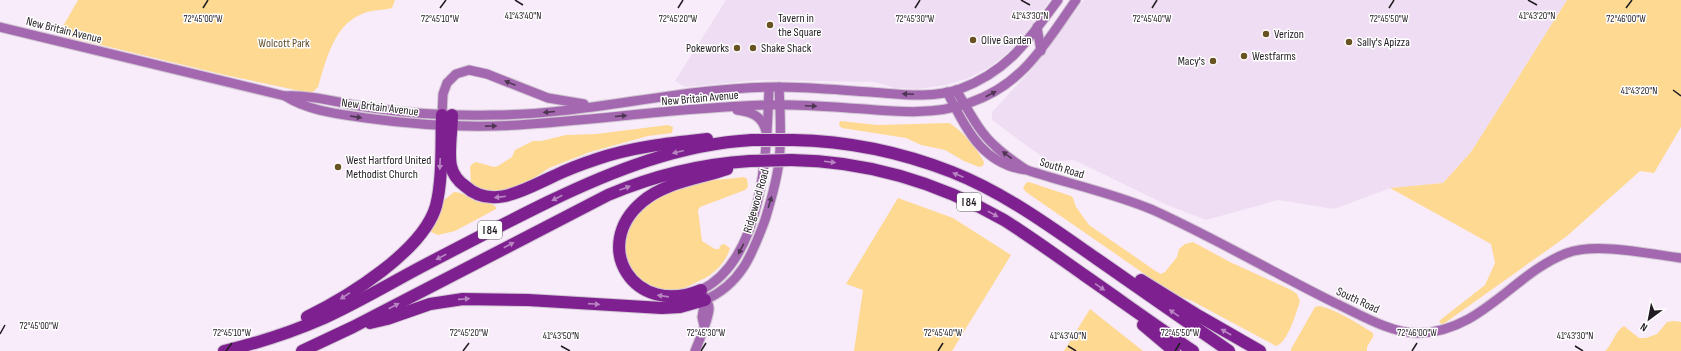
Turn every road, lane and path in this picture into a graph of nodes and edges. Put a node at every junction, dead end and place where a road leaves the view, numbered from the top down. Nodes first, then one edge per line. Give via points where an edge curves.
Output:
1 (1058, 0) edge
2 (1076, 0) edge
3 (0, 27) edge
4 (1038, 27) junction
5 (1041, 51) junction
6 (779, 87) junction
7 (769, 88) junction
8 (951, 91) junction
9 (768, 105) junction
10 (780, 105) junction
11 (965, 105) junction
12 (602, 106) junction
13 (724, 108) junction
14 (955, 108) junction
15 (447, 120) junction
16 (766, 137) junction
17 (748, 141) junction
18 (747, 161) junction
19 (1027, 170) junction
20 (1065, 236) junction
21 (1681, 258) edge
22 (703, 295) junction
23 (1124, 303) junction
24 (359, 324) junction
25 (258, 342) junction
26 (224, 351) edge
27 (302, 351) edge
28 (695, 351) edge
29 (1174, 351) edge
30 (1193, 351) edge
31 (1229, 351) edge
32 (1260, 351) edge

1 - 4 main road, New Britain Avenue
2 - 5 main road, New Britain Avenue
3 - 15 main road, New Britain Avenue via 285,96 295,103 349,116 397,122
4 - 5 main road
4 - 8 main road, New Britain Avenue via 1017,52 997,70 980,80
11 -> 5 main road, New Britain Avenue via 1007,84 1026,69
6 - 7 main road, New Britain Avenue
8 -> 6 main road, New Britain Avenue via 914,95
6 - 10 main road, Ridgewood Road
7 - 9 main road, Ridgewood Road
7 - 12 main road, New Britain Avenue via 718,91
8 - 11 main road, South Road
8 - 14 main road, South Road
9 - 10 main road, New Britain Avenue
9 - 13 main road, New Britain Avenue
9 - 16 main road, Ridgewood Road
10 -> 14 main road, New Britain Avenue via 919,112
22 -> 10 main road, Ridgewood Road via 723,290 735,279 753,251 776,182 780,150
11 - 14 main road, New Britain Avenue
19 -> 11 main road, South Road via 988,139
12 -> 15 main road, New Britain Avenue
12 -> 15 main road via 552,99 480,71 469,70 456,74 447,82 443,94
15 -> 13 main road, New Britain Avenue via 527,124
13 - 16 main road via 756,115 762,122
14 - 19 main road, South Road via 971,134 993,158 1009,167
17 -> 15 highway via 714,138 633,149 585,163 514,194 490,198 471,191 455,175
15 -> 25 highway via 437,202 429,222 416,240 385,267 338,300
16 -> 22 main road, Ridgewood Road via 757,201 744,244 728,269
20 -> 17 highway, I 84, bridge via 999,195 943,169 874,149 825,141
17 -> 25 highway, I 84 via 676,153 602,176 488,232 334,313
22 -> 18 highway via 668,297 654,294 638,286 628,275 621,261 623,228 634,209 658,192
18 -> 23 highway, I 84, bridge via 826,161 874,169 915,180 957,197 1014,227
24 -> 18 highway, I 84 via 612,193 671,173
19 - 21 main road, South Road via 1149,208 1360,315 1412,333 1436,332 1457,326 1552,260 1568,252 1591,248
31 -> 20 highway, I 84
32 -> 20 highway via 1184,307 1098,252
24 -> 22 highway via 387,319 430,304 463,298 662,308 680,307
22 - 28 main road via 709,308 708,318
23 - 29 highway via 1138,321
23 - 30 highway, I 84
24 - 27 highway, I 84
25 - 26 highway, I 84

